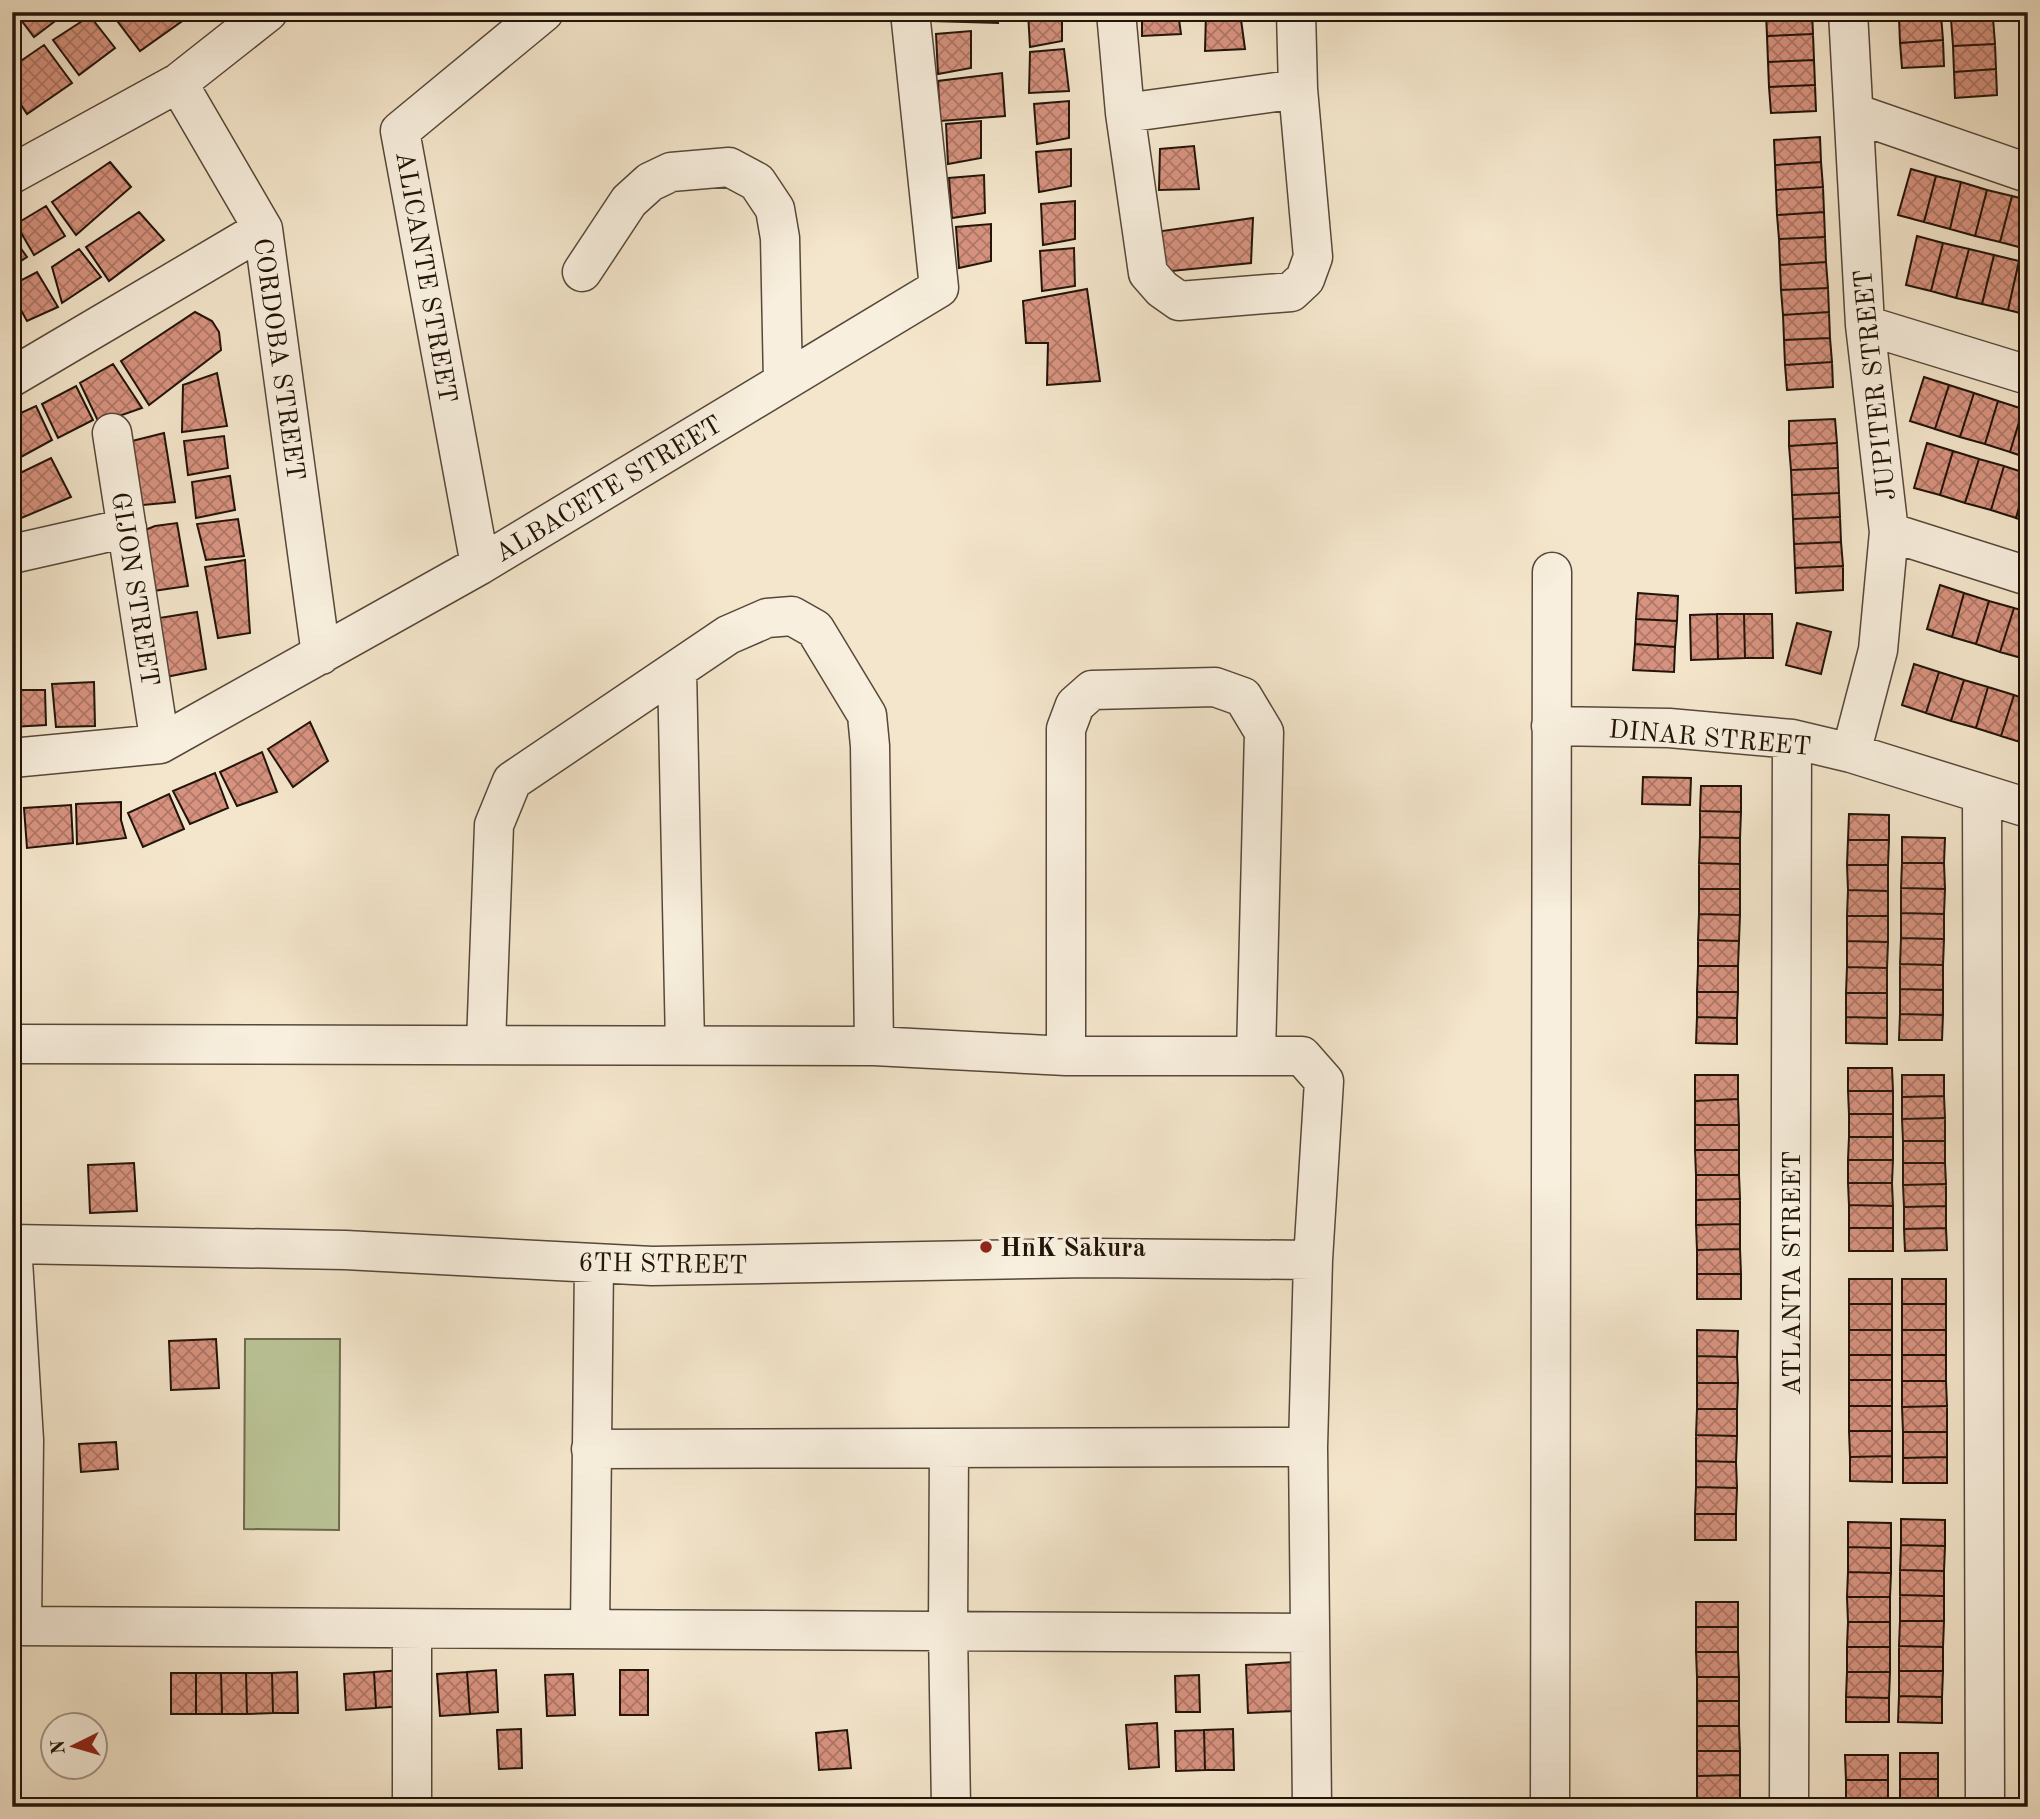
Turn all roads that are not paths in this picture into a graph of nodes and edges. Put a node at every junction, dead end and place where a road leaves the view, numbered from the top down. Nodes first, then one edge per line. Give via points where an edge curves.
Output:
1 (268, 12) edge
2 (544, 12) edge
3 (910, 12) edge
4 (1115, 12) edge
5 (1296, 12) edge
6 (1848, 12) edge
7 (178, 83) junction
8 (1298, 89) junction
9 (1125, 113) junction
10 (1854, 113) junction
11 (2028, 173) edge
12 (12, 174) edge
13 (263, 229) junction
14 (582, 272) dead end
15 (1865, 325) junction
16 (2028, 375) edge
17 (12, 377) edge
18 (783, 382) junction
19 (112, 433) dead end
20 (127, 528) junction
21 (1889, 532) junction
22 (12, 554) edge
23 (480, 565) junction
24 (1552, 572) dead end
25 (2028, 576) edge
26 (321, 655) junction
27 (677, 670) junction
28 (1551, 726) junction
29 (1792, 739) junction
30 (160, 744) junction
31 (1851, 753) junction
32 (12, 758) edge
33 (1982, 795) junction
34 (2028, 808) edge
35 (12, 1044) edge
36 (486, 1044) junction
37 (685, 1045) junction
38 (874, 1046) junction
39 (1256, 1055) junction
40 (1066, 1056) junction
41 (12, 1244) edge
42 (1314, 1260) junction
43 (594, 1263) junction
44 (18, 1440) edge
45 (1308, 1447) junction
46 (949, 1448) junction
47 (591, 1449) junction
48 (17, 1626) edge
49 (412, 1629) junction
50 (590, 1629) junction
51 (948, 1631) junction
52 (1310, 1633) junction
53 (412, 1807) edge
54 (951, 1807) edge
55 (1312, 1807) edge
56 (1550, 1807) edge
57 (1789, 1807) edge
58 (1985, 1807) edge

1 - 7 street
2 - 23 street, ALICANTE STREET via 400,131
3 - 18 street, ALBACETE STREET via 939,288
4 - 9 street
5 - 8 street
6 - 10 street, JUPITER STREET
7 - 12 street
7 - 13 street, CORDOBA STREET
8 - 9 street
8 - 9 street via 1313,257 1305,279 1291,292 1179,301 1162,289 1148,273
10 - 11 street
10 - 15 street, JUPITER STREET
13 - 17 street
13 - 26 street, CORDOBA STREET
14 - 18 street via 629,201 650,182 671,172 729,167 757,182 775,209 780,238
15 - 16 street
15 - 21 street, JUPITER STREET
18 - 23 street, ALBACETE STREET
19 - 20 street, GIJON STREET
20 - 22 street
20 - 30 street, GIJON STREET
21 - 25 street
21 - 31 street, JUPITER STREET via 1878,650
23 - 26 street, ALBACETE STREET
24 - 28 street
26 - 30 street, ALBACETE STREET
27 - 36 street via 512,781 494,825
27 - 37 street
27 - 38 street via 728,635 767,618 792,616 815,629 867,715
28 - 29 street, DINAR STREET via 1669,728
28 - 56 street
29 - 31 street, DINAR STREET
29 - 57 street, ATLANTA STREET
30 - 32 street, ALBACETE STREET
31 - 33 street, DINAR STREET
33 - 34 street, DINAR STREET
33 - 58 street
35 - 36 street
36 - 37 street
37 - 38 street
38 - 40 street
39 - 40 street
39 - 40 street via 1264,732 1243,697 1215,687 1092,691 1075,705 1066,729
39 - 42 street via 1302,1056 1324,1081
41 - 43 street, 6TH STREET via 345,1250
41 - 44 street
42 - 43 street, 6TH STREET
42 - 45 street
43 - 47 street
44 - 48 street
45 - 46 street
45 - 52 street
46 - 47 street
46 - 51 street
47 - 50 street
48 - 49 street
49 - 50 street
49 - 53 street
50 - 51 street
51 - 52 street
51 - 54 street
52 - 55 street

